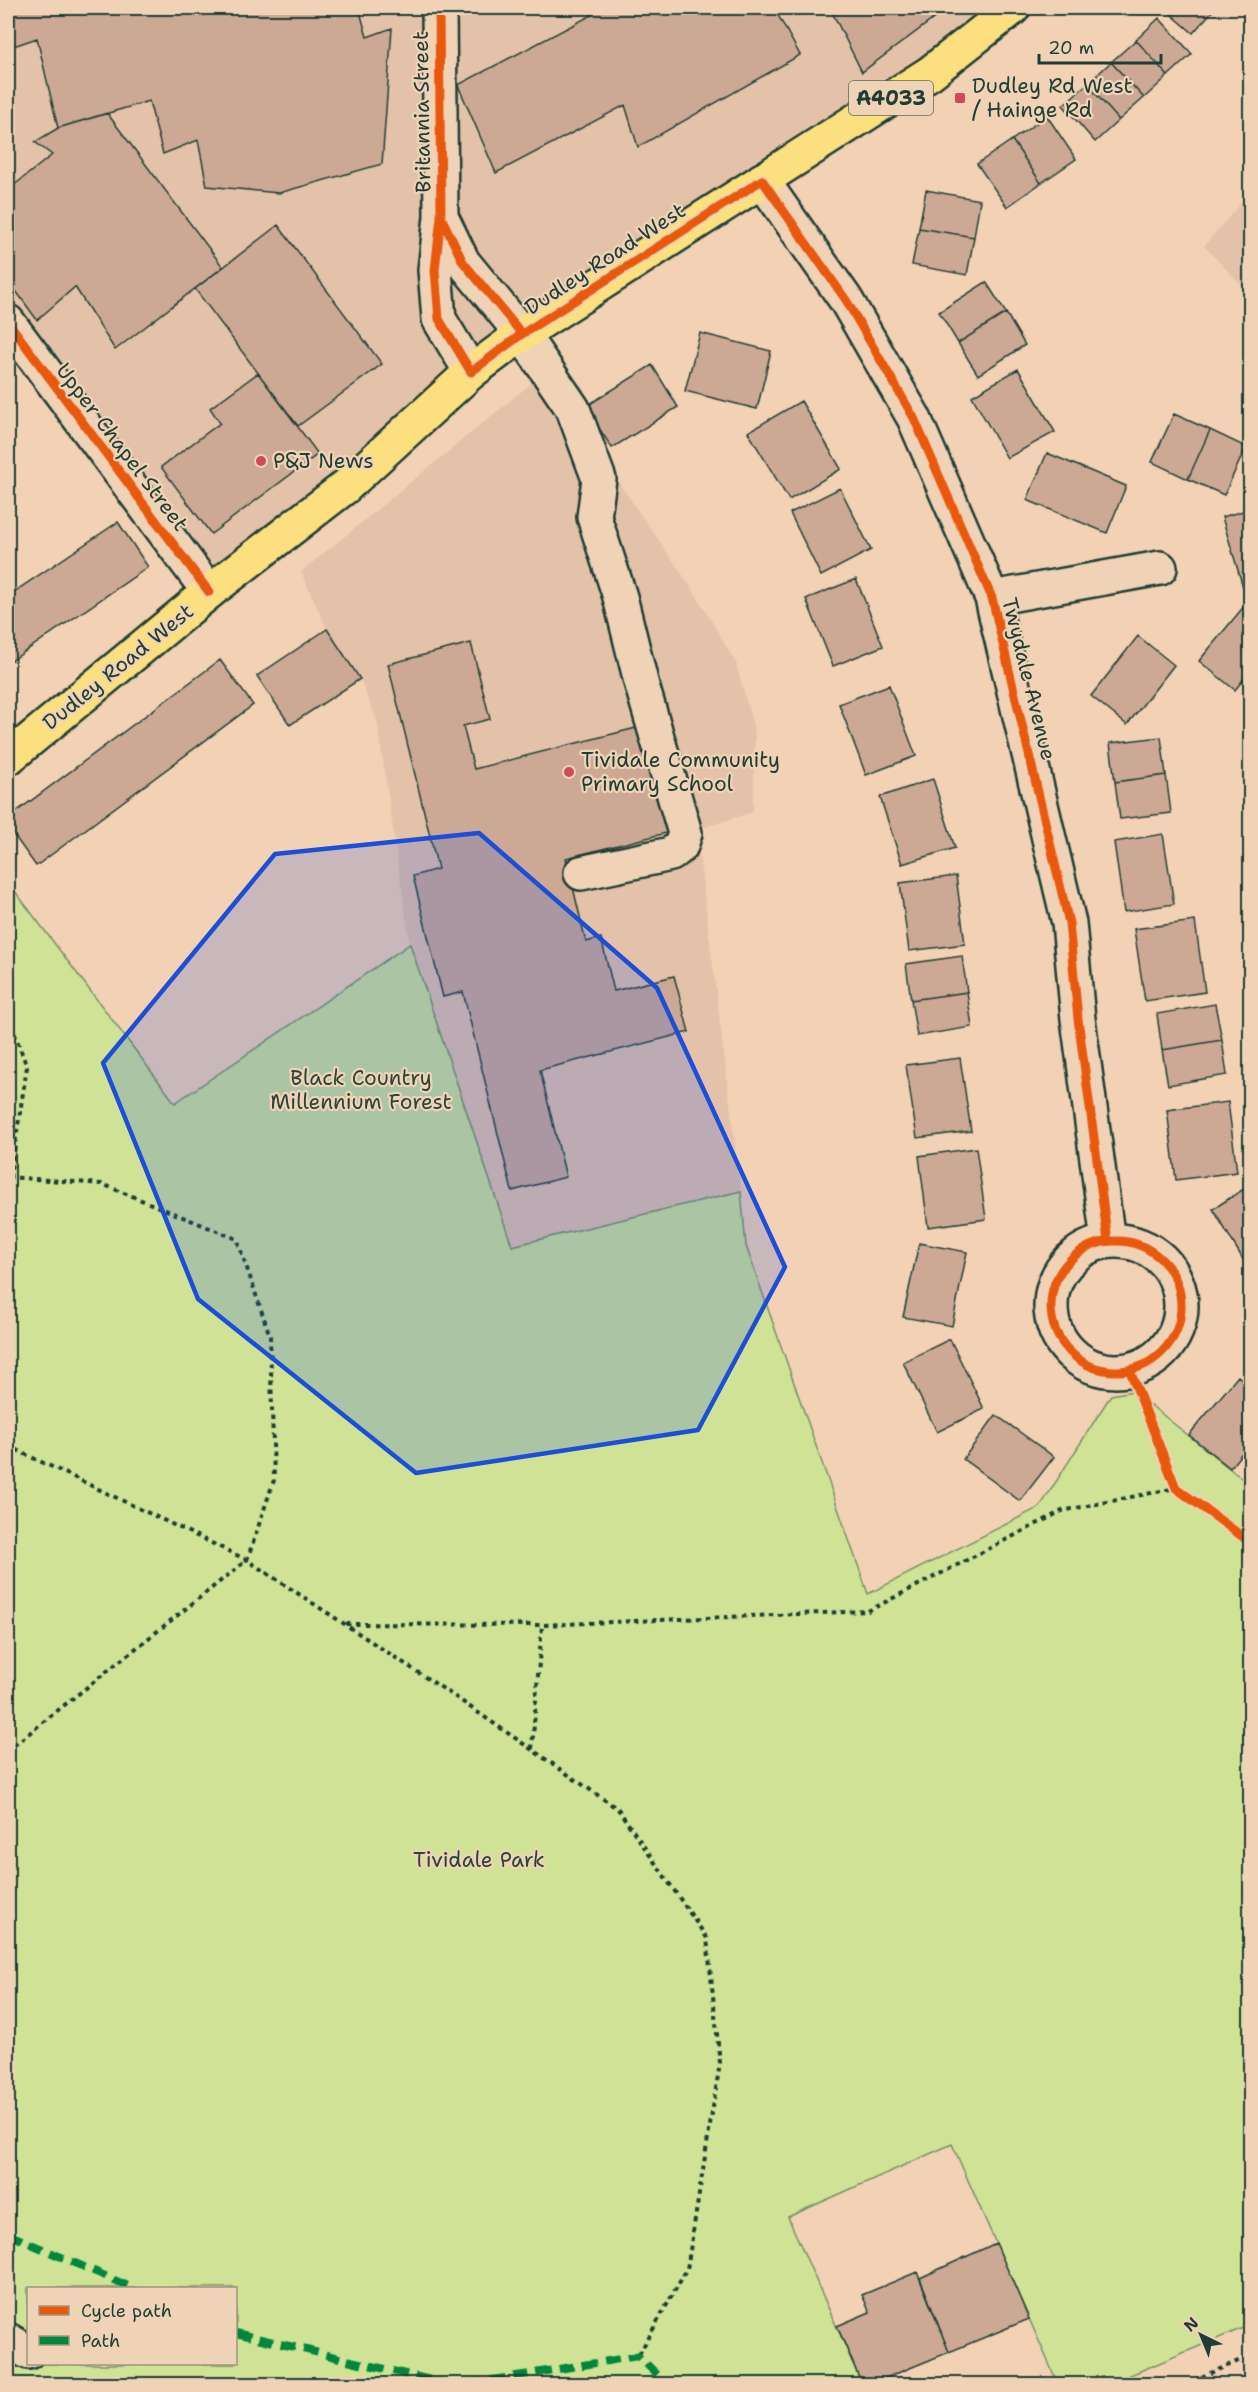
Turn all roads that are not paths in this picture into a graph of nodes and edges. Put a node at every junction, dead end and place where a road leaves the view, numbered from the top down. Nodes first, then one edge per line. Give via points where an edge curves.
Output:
1 (439, 8) edge
2 (1013, 8) edge
3 (762, 180) junction
4 (441, 217) junction
5 (8, 322) edge
6 (522, 334) junction
7 (471, 372) junction
8 (1160, 568) dead end
9 (209, 592) junction
10 (992, 598) junction
11 (8, 758) edge
12 (581, 873) dead end
13 (1108, 1241) junction
14 (8, 2340) edge
15 (27, 2351) edge

1 - 4 street, Britannia Street
2 - 3 main road, Dudley Road West / A4033 via 930,73
3 - 6 main road, Dudley Road West / A4033
3 - 10 street, Twydale Avenue via 846,300 914,418
4 - 6 street, Britannia Street via 463,262
4 - 7 street, Britannia Street via 435,270 439,319
5 - 9 street, Upper Chapel Street
6 - 7 main road, Dudley Road West / A4033
6 - 12 street, Britannia Street via 573,409 599,479 594,517 685,833 681,846 671,854
7 - 9 main road, Dudley Road West / A4033 via 344,488
8 - 10 street, Twydale Avenue
9 - 11 main road, Dudley Road West / A4033
10 - 13 street, Twydale Avenue via 1069,923
13 - 13 street via 1087,1247 1070,1259 1051,1296 1051,1317 1070,1354 1088,1366 1109,1372 1130,1371 1150,1363 1167,1348 1178,1328 1182,1306 1178,1285 1168,1265 1151,1251 1130,1242
14 - 15 street

